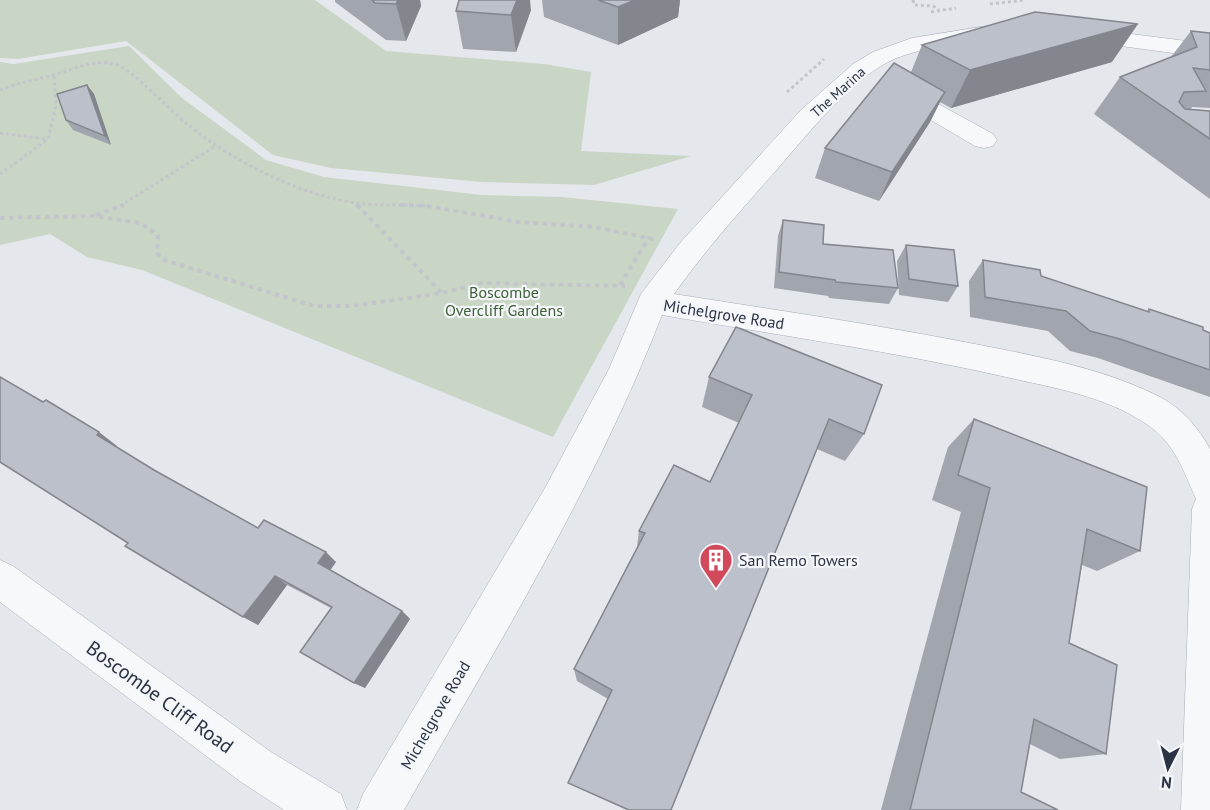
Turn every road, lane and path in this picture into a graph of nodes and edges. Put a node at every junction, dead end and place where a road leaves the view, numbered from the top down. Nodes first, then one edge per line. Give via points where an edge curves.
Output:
1 (913, 0) edge
2 (939, 10) dead end
3 (1006, 31) edge
4 (1062, 34) edge
5 (1210, 51) edge
6 (861, 69) junction
7 (54, 75) junction
8 (0, 90) edge
9 (0, 133) edge
10 (48, 139) junction
11 (984, 140) dead end
12 (217, 146) junction
13 (0, 174) edge
14 (356, 203) junction
15 (93, 216) junction
16 (0, 219) edge
17 (649, 237) junction
18 (690, 250) junction
19 (620, 285) junction
20 (442, 293) junction
21 (655, 297) junction
22 (1210, 490) edge
23 (1210, 509) edge
24 (0, 579) edge
25 (325, 810) edge
26 (379, 810) edge
27 (1203, 810) edge

1 - 2 path via 914,4
3 - 6 street, The Marina via 920,43
4 - 5 street
6 - 11 street
6 - 18 street, The Marina via 810,116
7 - 8 path
7 - 10 path via 56,106
7 - 12 path via 85,64 116,64
9 - 10 path
10 - 13 path
12 - 14 path via 301,189
12 - 15 path via 123,205
14 - 17 path via 427,206 519,222 594,227
14 - 20 path
15 - 16 path
15 - 20 path via 140,223 158,235 157,253 164,260 314,306 353,306
17 - 18 path
17 - 19 path
18 - 21 street, The Marina
19 - 20 path via 481,284
19 - 21 path
21 - 22 street, Michelgrove Road via 1082,381 1151,409 1181,432 1202,463
21 - 26 street, Michelgrove Road via 624,372 558,500
23 - 27 street
24 - 25 street, Boscombe Cliff Road via 256,767

